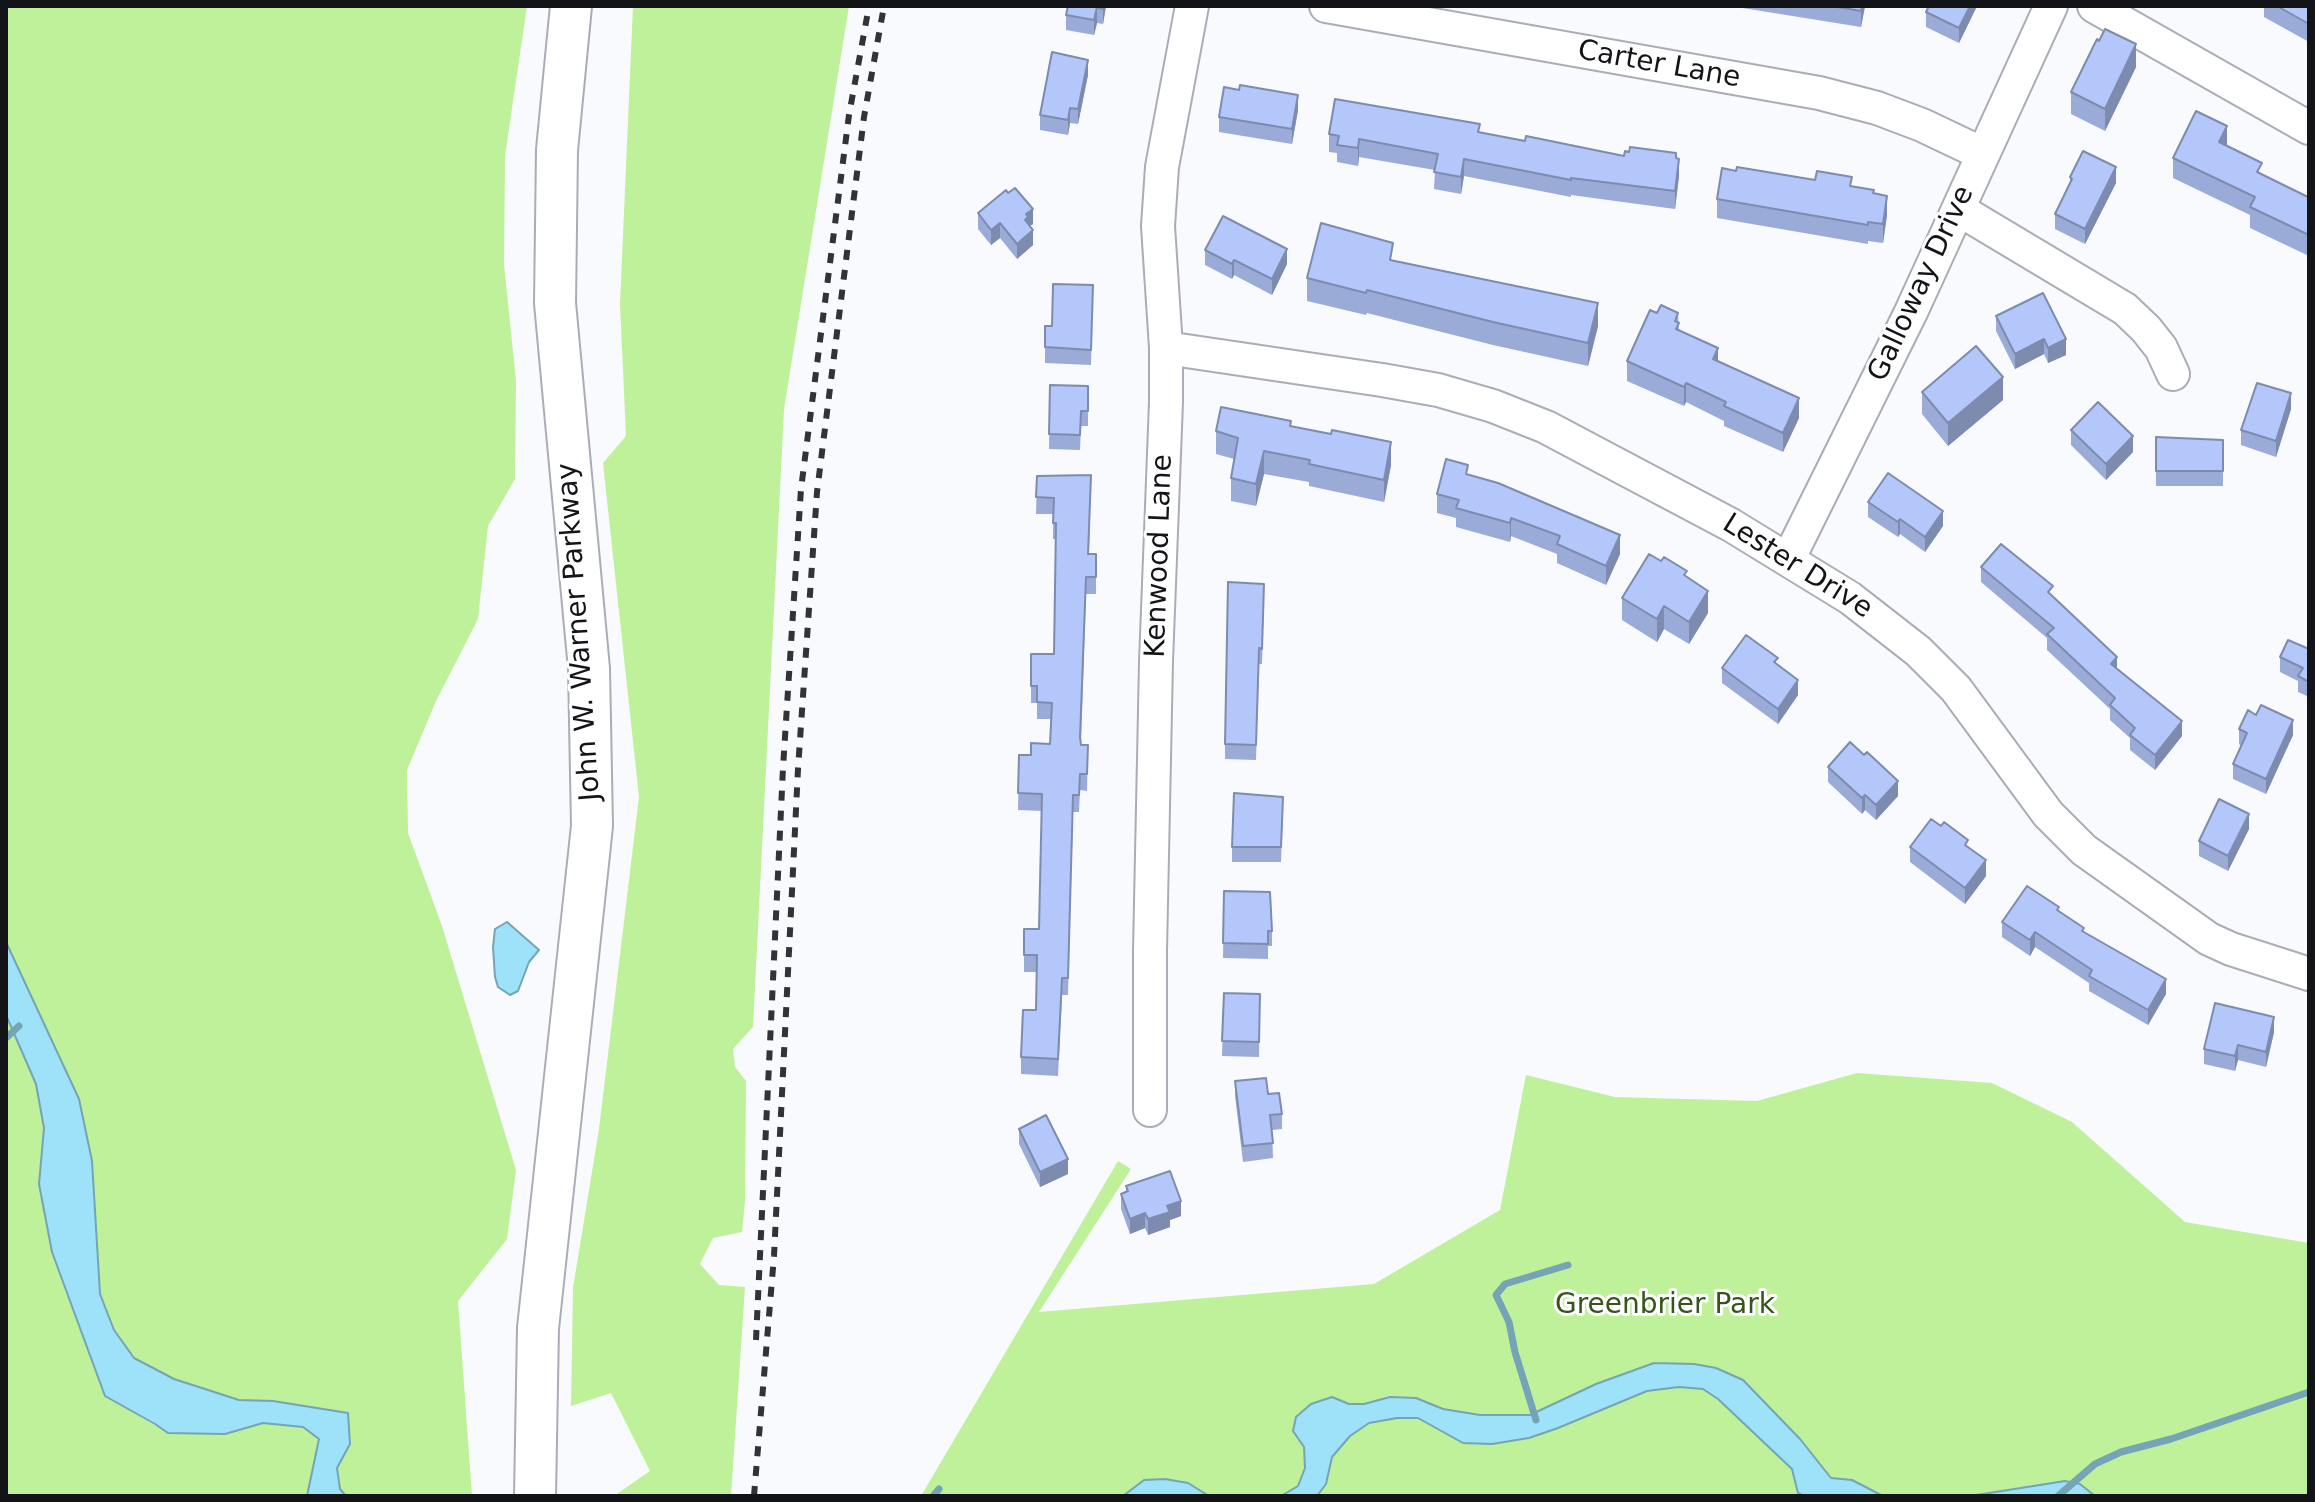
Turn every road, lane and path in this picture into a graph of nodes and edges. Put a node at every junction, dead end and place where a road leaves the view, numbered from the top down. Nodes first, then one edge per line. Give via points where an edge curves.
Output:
1 (571, 6) edge
2 (1192, 6) edge
3 (1326, 6) edge
4 (2051, 6) edge
5 (2094, 6) edge
6 (2309, 128) edge
7 (1983, 154) junction
8 (1958, 209) junction
9 (1166, 348) junction
10 (2173, 374) dead end
11 (1788, 560) junction
12 (2306, 965) edge
13 (1150, 1110) dead end
14 (535, 1496) edge

1 - 14 main road, John W. Warner Parkway via 557,150 555,303 589,669 592,826 538,1328
2 - 9 street, Kenwood Lane via 1162,167 1158,226
3 - 7 street, Carter Lane via 1819,93 1877,108
4 - 7 street, Galloway Drive
5 - 6 street
7 - 8 street, Galloway Drive
8 - 10 street via 2125,309 2161,348
8 - 11 street, Galloway Drive
9 - 11 street, Lester Drive via 1382,380 1493,406 1559,434
9 - 13 street, Kenwood Lane
11 - 12 street, Lester Drive via 1873,614 1918,651 1956,689 2048,814 2084,850 2209,939

